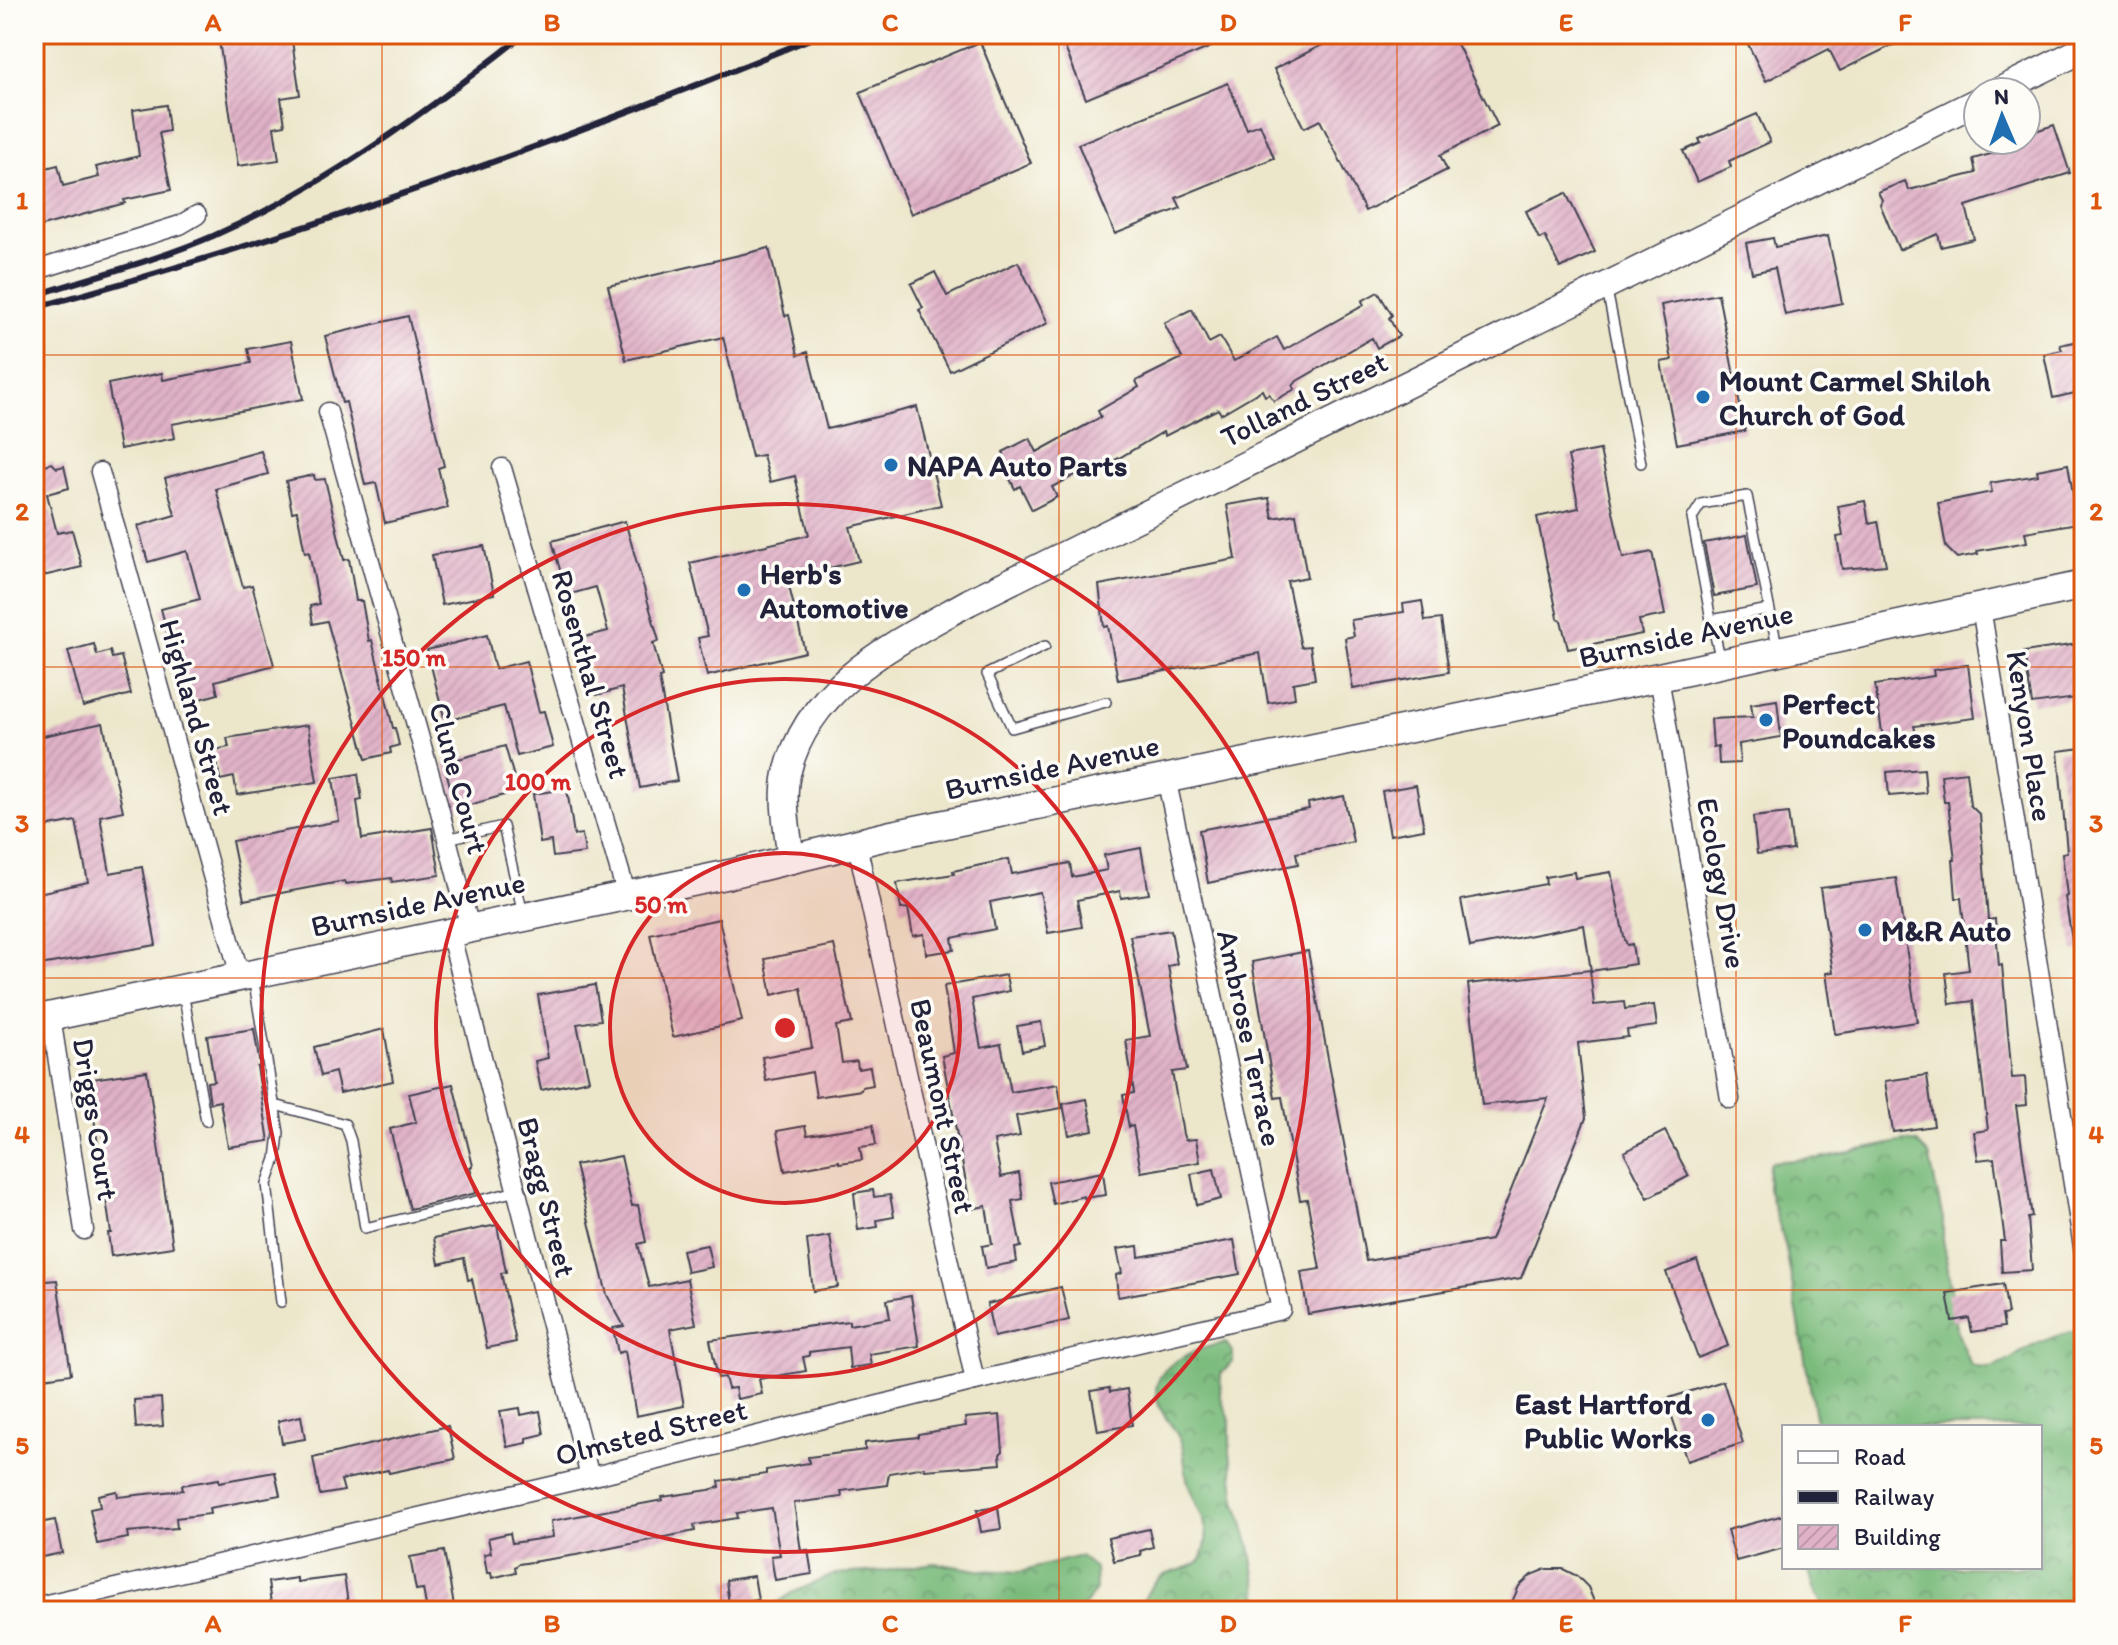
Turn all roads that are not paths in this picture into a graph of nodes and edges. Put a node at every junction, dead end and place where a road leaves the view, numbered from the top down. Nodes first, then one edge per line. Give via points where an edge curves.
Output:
1 (2084, 49) edge
2 (2029, 76) edge
3 (1962, 109) edge
4 (197, 215) dead end
5 (34, 271) edge
6 (1606, 285) junction
7 (328, 412) dead end
8 (1641, 463) dead end
9 (502, 468) dead end
10 (100, 472) dead end
11 (2084, 585) edge
12 (1981, 607) junction
13 (1769, 609) junction
14 (1711, 620) junction
15 (1045, 646) dead end
16 (1778, 651) junction
17 (1722, 663) junction
18 (1659, 677) junction
19 (1106, 702) dead end
20 (1166, 778) junction
21 (447, 839) junction
22 (857, 844) junction
23 (791, 860) junction
24 (627, 896) junction
25 (524, 917) junction
26 (460, 930) junction
27 (246, 975) junction
28 (182, 988) junction
29 (43, 1018) edge
30 (1730, 1099) dead end
31 (275, 1105) junction
32 (206, 1121) dead end
33 (517, 1191) junction
34 (84, 1230) dead end
35 (2084, 1253) edge
36 (281, 1302) dead end
37 (1281, 1310) joint
38 (975, 1381) junction
39 (590, 1477) junction
40 (34, 1607) edge

1 - 2 main road
3 - 6 main road, Tolland Street
4 - 5 street
6 - 8 lane
6 - 23 main road, Tolland Street via 969,602 874,655 834,689 800,736 786,787
7 - 21 street, Clune Court
9 - 24 street, Rosenthal Street
10 - 27 street, Highland Street
11 - 12 main road, Burnside Avenue
12 - 16 main road, Burnside Avenue
12 - 35 street, Kenyon Place
13 - 14 lane
13 - 14 lane via 1747,496 1701,504 1692,518
13 - 16 lane
14 - 17 lane
15 - 19 lane via 987,674 1012,728
16 - 17 main road, Burnside Avenue
17 - 18 main road, Burnside Avenue
18 - 20 main road, Burnside Avenue
18 - 30 street, Ecology Drive
20 - 22 main road, Burnside Avenue
20 - 37 street, Ambrose Terrace
21 - 25 lane via 503,826
21 - 26 street, Clune Court
22 - 23 main road, Burnside Avenue
22 - 38 street, Beaumont Street
23 - 24 main road, Burnside Avenue
24 - 25 main road, Burnside Avenue
25 - 26 main road, Burnside Avenue
26 - 27 main road, Burnside Avenue
26 - 33 street, Bragg Street
27 - 28 main road, Burnside Avenue
27 - 31 lane
28 - 29 main road, Burnside Avenue
28 - 32 lane
29 - 34 street, Driggs Court
31 - 33 lane via 345,1124 365,1228
31 - 36 lane via 279,1133 267,1184
33 - 39 street, Bragg Street
37 - 38 street, Olmsted Street
38 - 39 street, Olmsted Street
39 - 40 street, Olmsted Street

